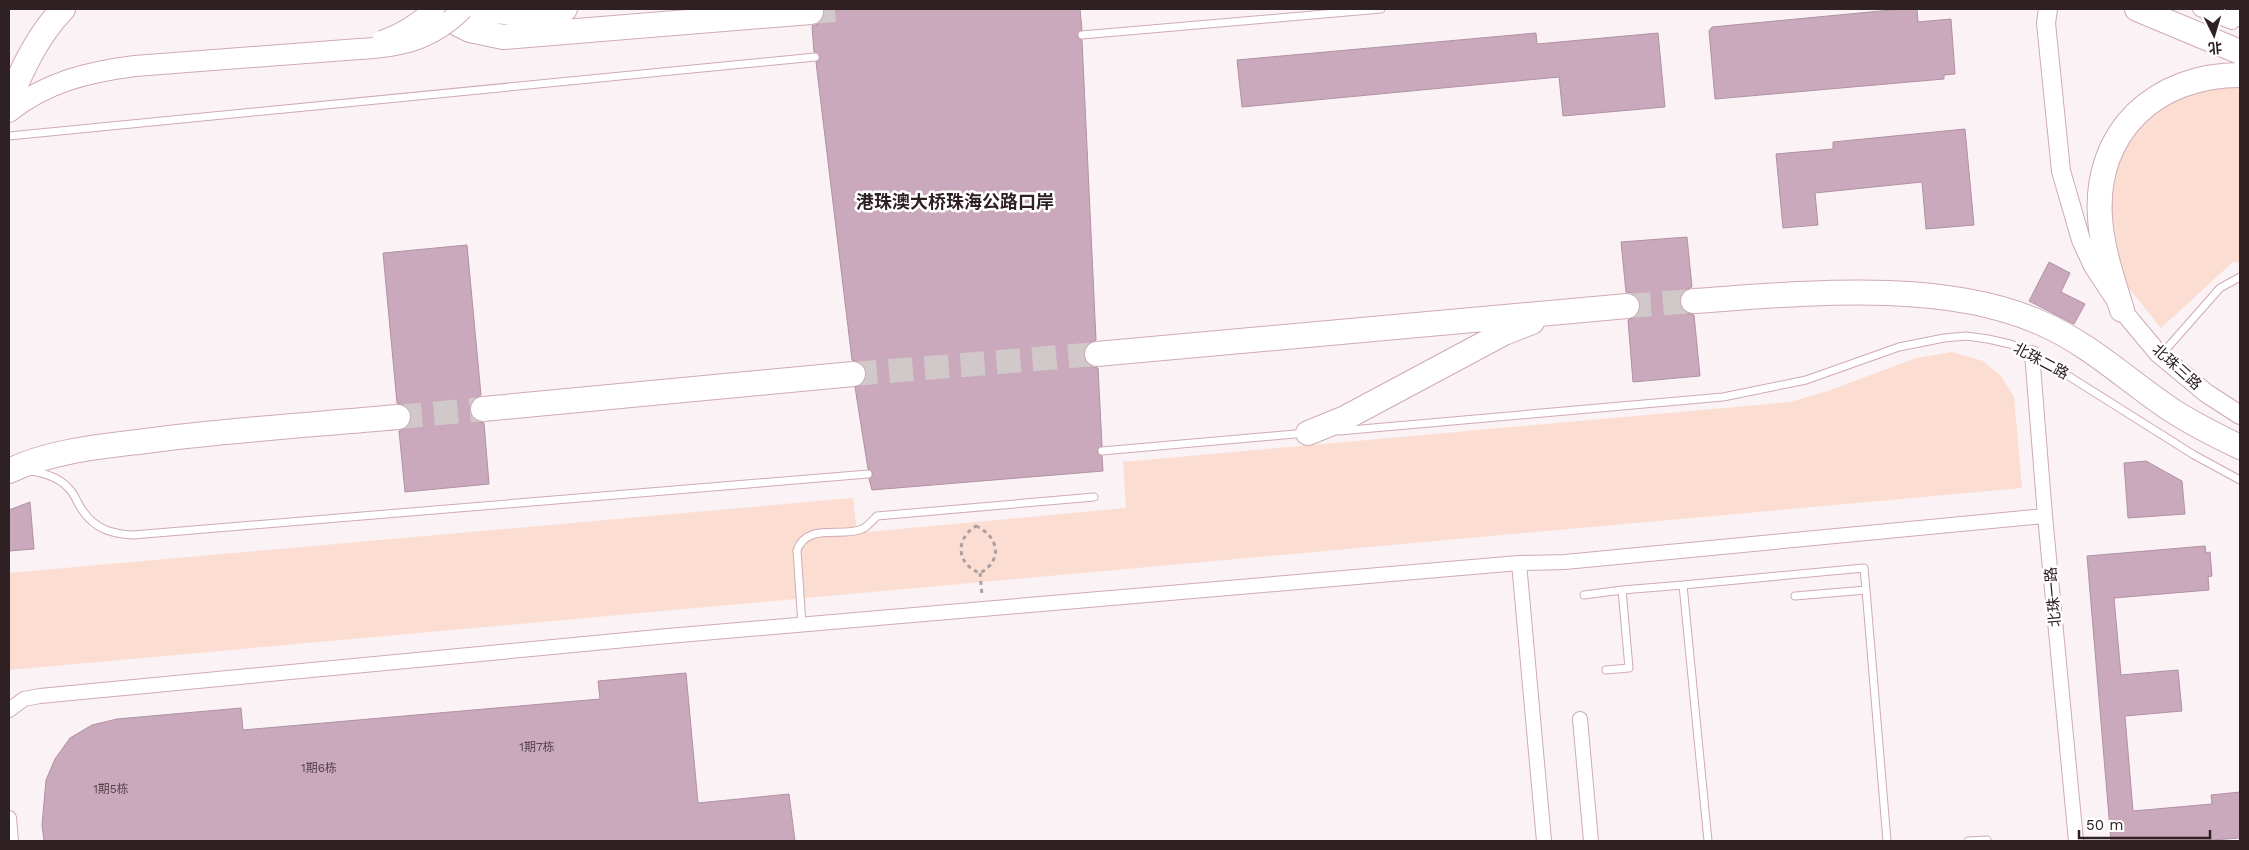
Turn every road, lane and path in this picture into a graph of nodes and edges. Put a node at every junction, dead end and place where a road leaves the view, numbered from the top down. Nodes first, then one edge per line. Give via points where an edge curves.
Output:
1 (63, 9) edge
2 (429, 9) edge
3 (434, 9) edge
4 (463, 9) edge
5 (479, 9) edge
6 (565, 9) edge
7 (1381, 9) edge
8 (2048, 9) edge
9 (2137, 9) edge
10 (2200, 9) edge
11 (2223, 9) edge
12 (811, 12) dead end
13 (2240, 16) edge
14 (2240, 26) edge
15 (1082, 35) dead end
16 (358, 49) junction
17 (2240, 52) edge
18 (815, 57) dead end
19 (2240, 75) edge
20 (9, 101) edge
21 (9, 112) edge
22 (9, 136) edge
23 (2240, 277) edge
24 (1693, 301) tunnel mouth
25 (1627, 306) tunnel mouth
26 (2122, 310) junction
27 (1562, 312) junction
28 (2032, 353) junction
29 (1097, 354) tunnel mouth
30 (2161, 356) junction
31 (853, 374) tunnel mouth
32 (482, 410) tunnel mouth
33 (2240, 415) edge
34 (398, 417) tunnel mouth
35 (1308, 433) junction
36 (2240, 446) edge
37 (1102, 451) dead end
38 (12, 469) edge
39 (868, 474) dead end
40 (2240, 480) edge
41 (1094, 497) dead end
42 (2045, 516) junction
43 (1519, 563) junction
44 (980, 573) junction
45 (1683, 585) junction
46 (1622, 590) junction
47 (1866, 590) junction
48 (1584, 595) dead end
49 (1795, 596) dead end
50 (984, 609) junction
51 (802, 625) junction
52 (1606, 670) dead end
53 (9, 710) edge
54 (1580, 719) dead end
55 (9, 818) edge
56 (11, 841) edge
57 (1544, 841) edge
58 (1591, 841) edge
59 (1708, 841) edge
60 (1887, 841) edge
61 (1968, 841) edge
62 (1987, 841) edge
63 (2076, 841) edge

1 - 20 highway via 36,44
2 - 12 highway via 470,30 503,37
3 - 16 main road, bridge via 394,37
4 - 16 main road, bridge via 436,31 413,42
5 - 6 highway via 512,13
7 - 15 lane
8 - 26 street, 北珠三路 via 2046,24 2060,171 2081,240 2093,266
9 - 17 highway
10 - 14 street
11 - 13 main road
16 - 21 main road via 103,70 45,88
18 - 22 lane
19 - 26 highway via 2194,80 2169,90 2146,104 2127,123 2112,149 2101,182 2100,218
23 - 30 lane via 2220,288
24 - 36 highway via 1815,294 1948,297 1985,304 2042,323 2077,342 2173,411
25 - 27 highway
26 - 30 street, 北珠三路
27 - 29 highway
27 - 35 highway via 1504,333 1353,414
28 - 35 lane, 北珠二路 via 1988,339 1944,338 1900,347 1806,380 1722,397
28 - 40 lane, 北珠二路 via 2194,455
28 - 42 street, 北珠一路
30 - 33 street, 北珠三路 via 2206,393
31 - 32 highway
34 - 38 highway via 112,445
35 - 37 lane, 北珠二路
38 - 39 lane via 38,472 61,482 94,524 106,531 133,535
41 - 51 lane via 877,516 862,529 811,535 799,543 797,550
42 - 43 street via 1565,562
42 - 63 street, 北珠一路
43 - 50 street
43 - 57 street
44 - 44 path via 991,565 995,550 990,535 976,526 964,536 961,552 969,567
44 - 50 path
45 - 46 lane
45 - 47 lane via 1864,568
45 - 59 lane
46 - 48 lane
46 - 52 lane via 1629,668
47 - 49 lane
47 - 60 lane
50 - 51 street
51 - 53 street via 40,696 24,699
54 - 58 street
55 - 56 street
61 - 62 lane

